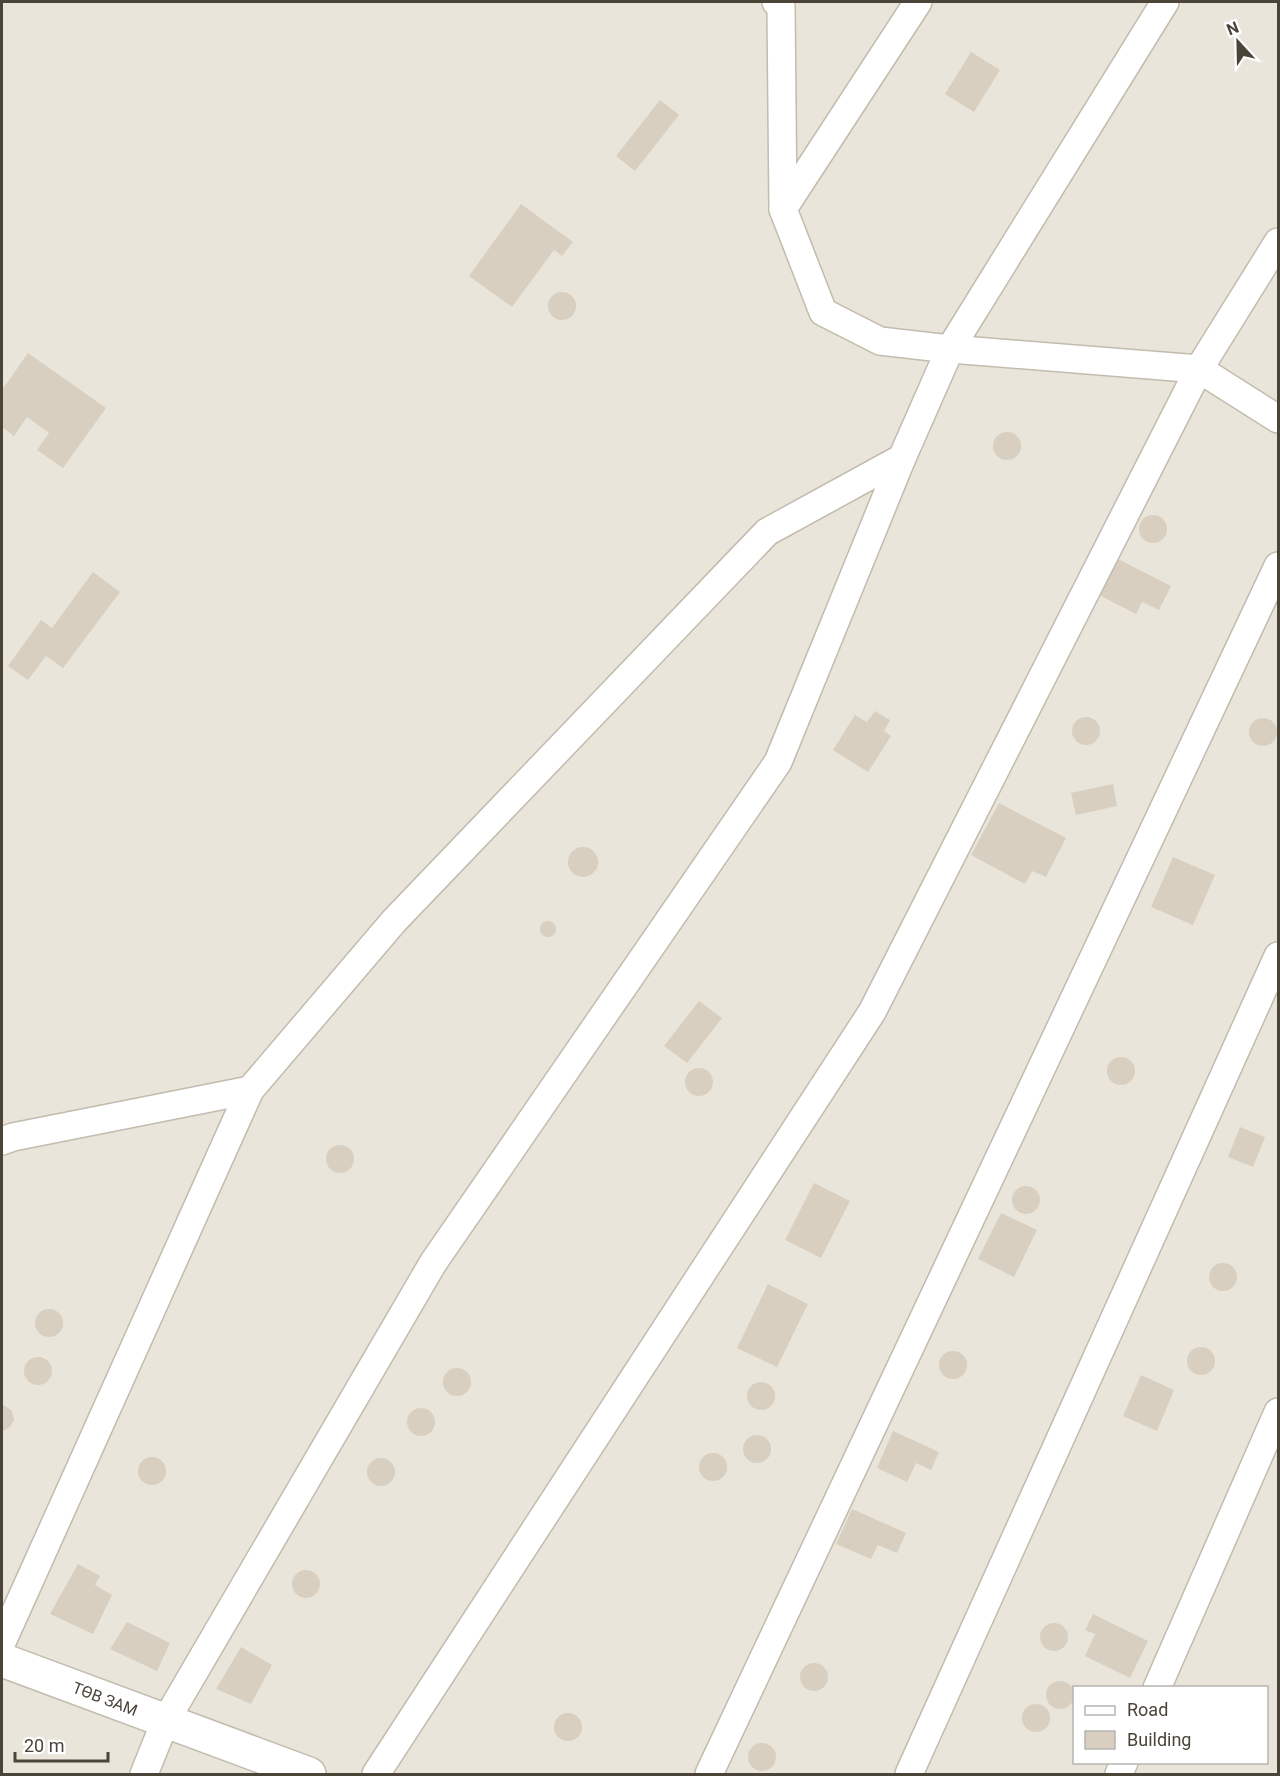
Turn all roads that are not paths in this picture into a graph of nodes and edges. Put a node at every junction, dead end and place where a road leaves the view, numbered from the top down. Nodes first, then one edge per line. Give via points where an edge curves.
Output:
1 (776, 2) edge
2 (918, 2) edge
3 (1165, 2) edge
4 (783, 209) junction
5 (1278, 242) edge
6 (950, 349) junction
7 (1198, 369) junction
8 (1278, 419) edge
9 (902, 458) junction
10 (1278, 566) edge
11 (1278, 956) edge
12 (250, 1090) junction
13 (2, 1142) edge
14 (1278, 1412) edge
15 (2, 1642) edge
16 (2, 1660) edge
17 (1158, 1686) edge
18 (165, 1722) junction
19 (144, 1774) edge
20 (309, 1774) edge
21 (376, 1774) edge
22 (709, 1774) edge
23 (909, 1774) edge

1 - 4 street via 781,6
2 - 4 street
3 - 6 street
4 - 6 street via 823,312 880,341
5 - 7 street
6 - 7 street
6 - 9 street
7 - 8 street
7 - 21 street via 872,1012
9 - 12 street via 767,532 394,921
9 - 18 street via 778,762 433,1263
10 - 22 street
11 - 23 street
12 - 13 street
12 - 15 street
14 - 17 street
16 - 18 street, ТӨВ ЗАМ
18 - 19 street
18 - 20 street, ТӨВ ЗАМ

